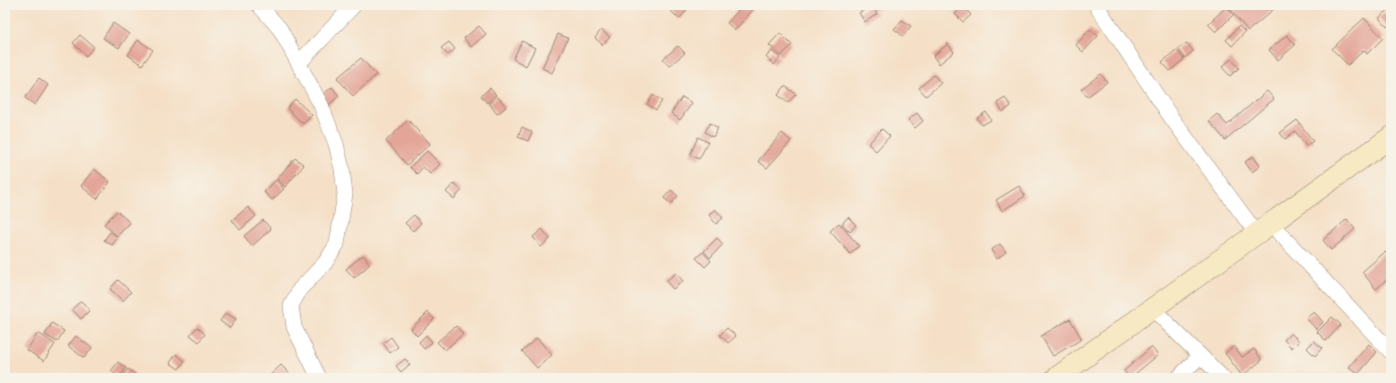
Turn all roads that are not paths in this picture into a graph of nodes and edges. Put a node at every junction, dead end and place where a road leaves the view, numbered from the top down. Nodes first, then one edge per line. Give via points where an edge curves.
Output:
1 (259, 5) edge
2 (354, 5) edge
3 (1096, 5) edge
4 (299, 63) junction
5 (1391, 138) edge
6 (1264, 229) junction
7 (1153, 309) junction
8 (1391, 352) edge
9 (1200, 356) junction
10 (319, 378) edge
11 (1056, 378) edge
12 (1178, 378) edge
13 (1223, 378) edge

1 - 4 street via 280,29
2 - 4 street
3 - 6 street via 1173,120
4 - 10 street via 321,105 336,144 345,194 337,244 325,263 300,288 291,306 294,327
5 - 6 street
6 - 7 street
6 - 8 street
7 - 9 street
7 - 11 street
9 - 12 street
9 - 13 street

